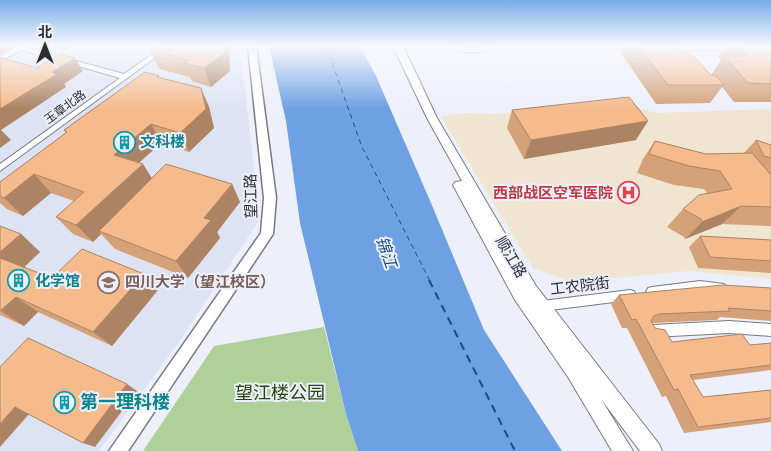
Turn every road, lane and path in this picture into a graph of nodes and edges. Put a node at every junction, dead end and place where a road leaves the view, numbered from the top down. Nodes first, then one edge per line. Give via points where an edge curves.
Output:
1 (90, 67) edge
2 (139, 67) edge
3 (255, 67) edge
4 (399, 67) edge
5 (408, 67) edge
6 (126, 77) junction
7 (0, 168) edge
8 (736, 289) edge
9 (542, 306) junction
10 (771, 330) edge
11 (649, 331) edge
12 (118, 451) edge
13 (623, 451) edge
14 (652, 451) edge

1 - 6 street
2 - 6 street, 玉章北路
3 - 12 street, 望江路 via 270,198 267,234
4 - 13 main road, 顺江路 via 423,120 520,295 574,371
5 - 9 main road, 顺江路 via 432,118 502,244
6 - 7 street, 玉章北路
8 - 9 street, 工农院街 via 700,286
9 - 14 main road, 顺江路
10 - 11 street via 729,326

